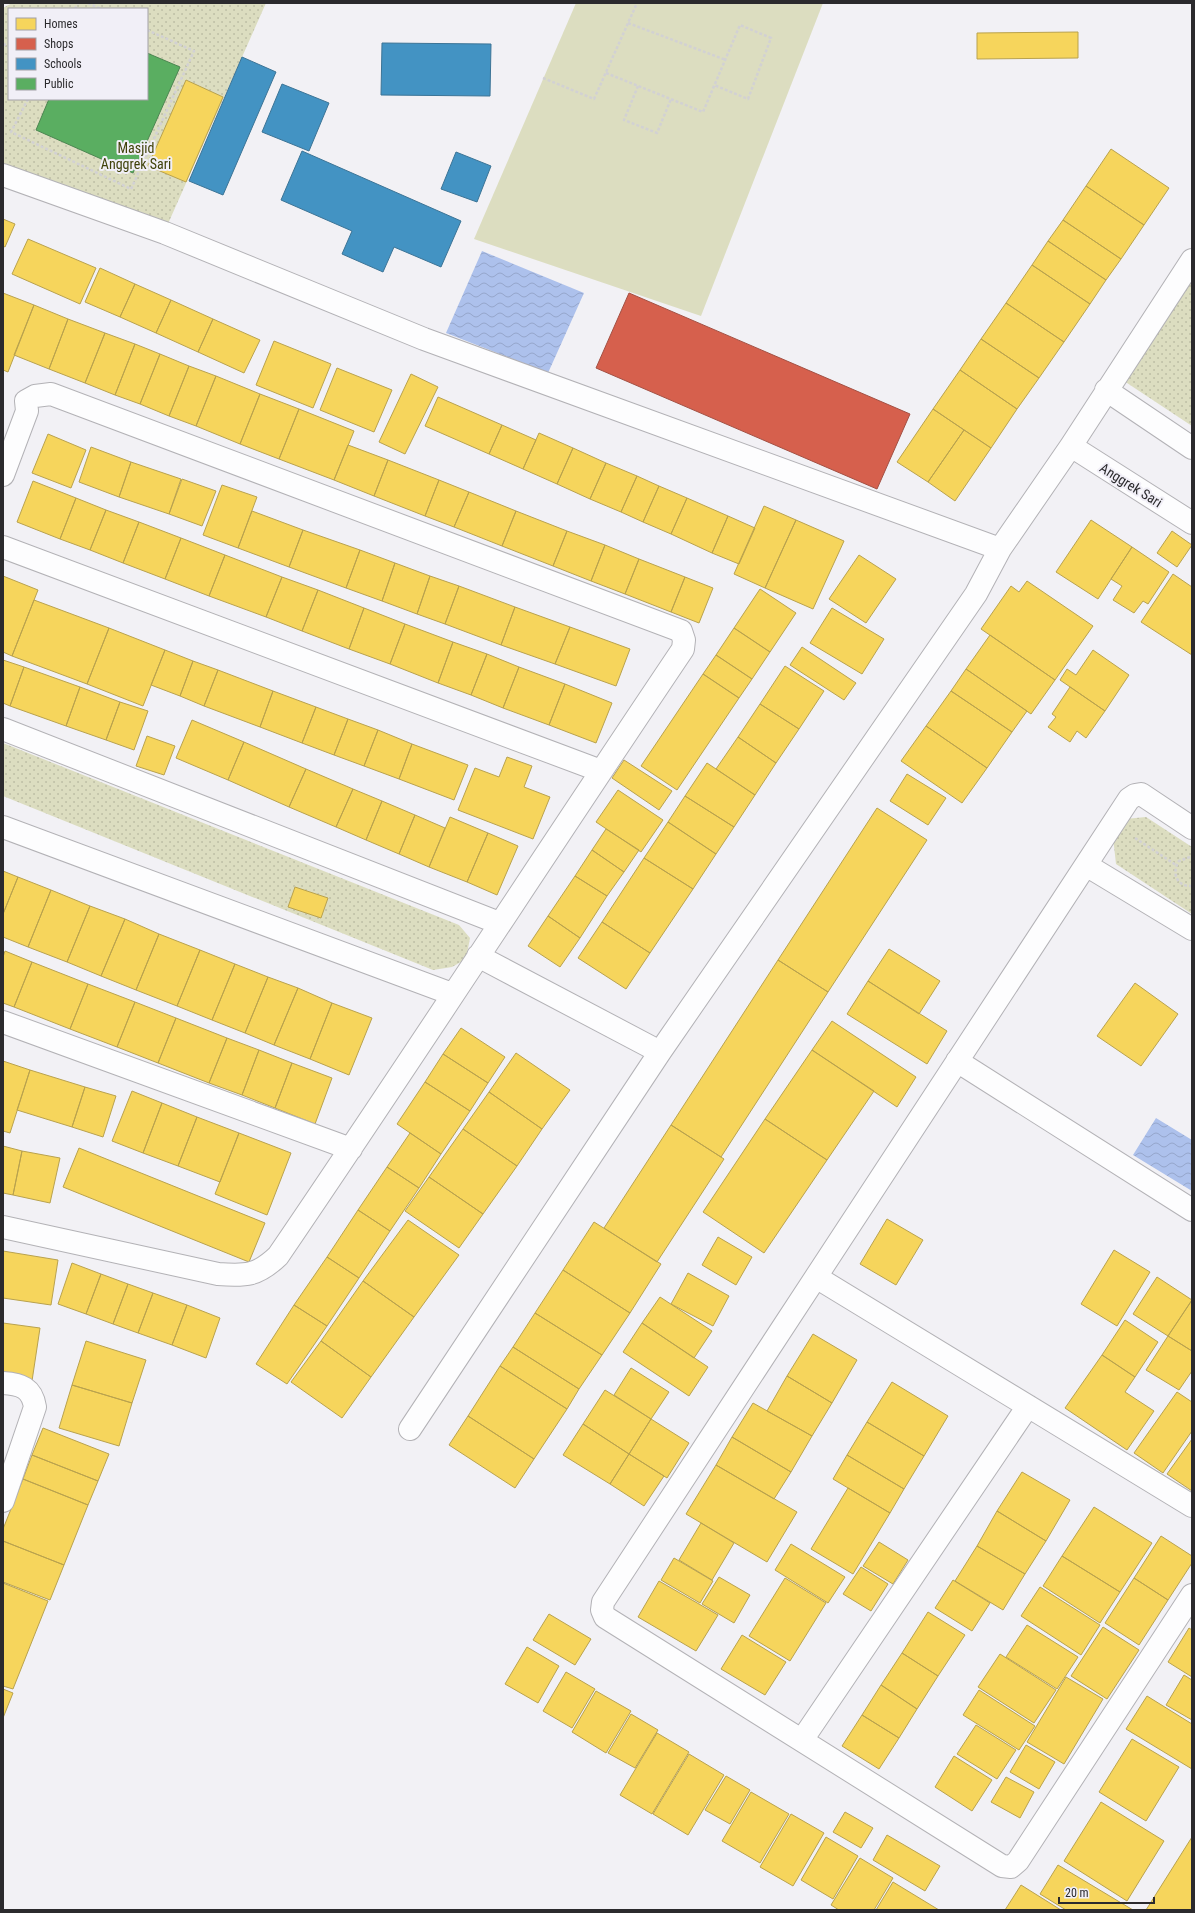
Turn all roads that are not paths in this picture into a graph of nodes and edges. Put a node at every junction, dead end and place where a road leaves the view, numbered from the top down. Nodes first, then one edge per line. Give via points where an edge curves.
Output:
1 (3, 175) edge
2 (1192, 260) edge
3 (1106, 390) junction
4 (1071, 446) junction
5 (1192, 448) edge
6 (3, 475) edge
7 (1192, 523) edge
8 (3, 548) edge
9 (1000, 549) junction
10 (3, 730) edge
11 (601, 771) junction
12 (3, 827) edge
13 (1192, 828) edge
14 (1086, 865) junction
15 (499, 923) junction
16 (1192, 929) edge
17 (478, 956) junction
18 (452, 994) junction
19 (3, 1022) edge
20 (660, 1052) junction
21 (957, 1061) junction
22 (351, 1149) junction
23 (1192, 1210) edge
24 (3, 1227) edge
25 (816, 1276) junction
26 (3, 1383) edge
27 (1028, 1406) junction
28 (410, 1429) dead end
29 (3, 1501) edge
30 (1192, 1506) edge
31 (1192, 1595) edge
32 (802, 1740) junction

1 - 9 street via 164,233 424,339
2 - 3 street
3 - 4 street
3 - 5 street
4 - 7 street, Anggrek Sari
4 - 9 street
6 - 11 street via 27,411 26,401 34,396 51,394 681,632 684,640 683,649
8 - 11 street
9 - 20 street via 976,594
10 - 15 street
11 - 15 street
12 - 18 street
13 - 14 street via 1141,794 1135,795 1129,799
14 - 16 street
14 - 21 street
15 - 17 street
17 - 18 street
17 - 20 street
18 - 22 street
19 - 22 street
20 - 28 street
21 - 23 street
21 - 25 street
22 - 24 street via 278,1256 265,1269 242,1276 218,1274
25 - 27 street
25 - 32 street via 603,1602 602,1610 605,1617
26 - 29 street via 26,1388 33,1397 34,1407
27 - 30 street
27 - 32 street
31 - 32 street via 1018,1862 1011,1867 1002,1866

